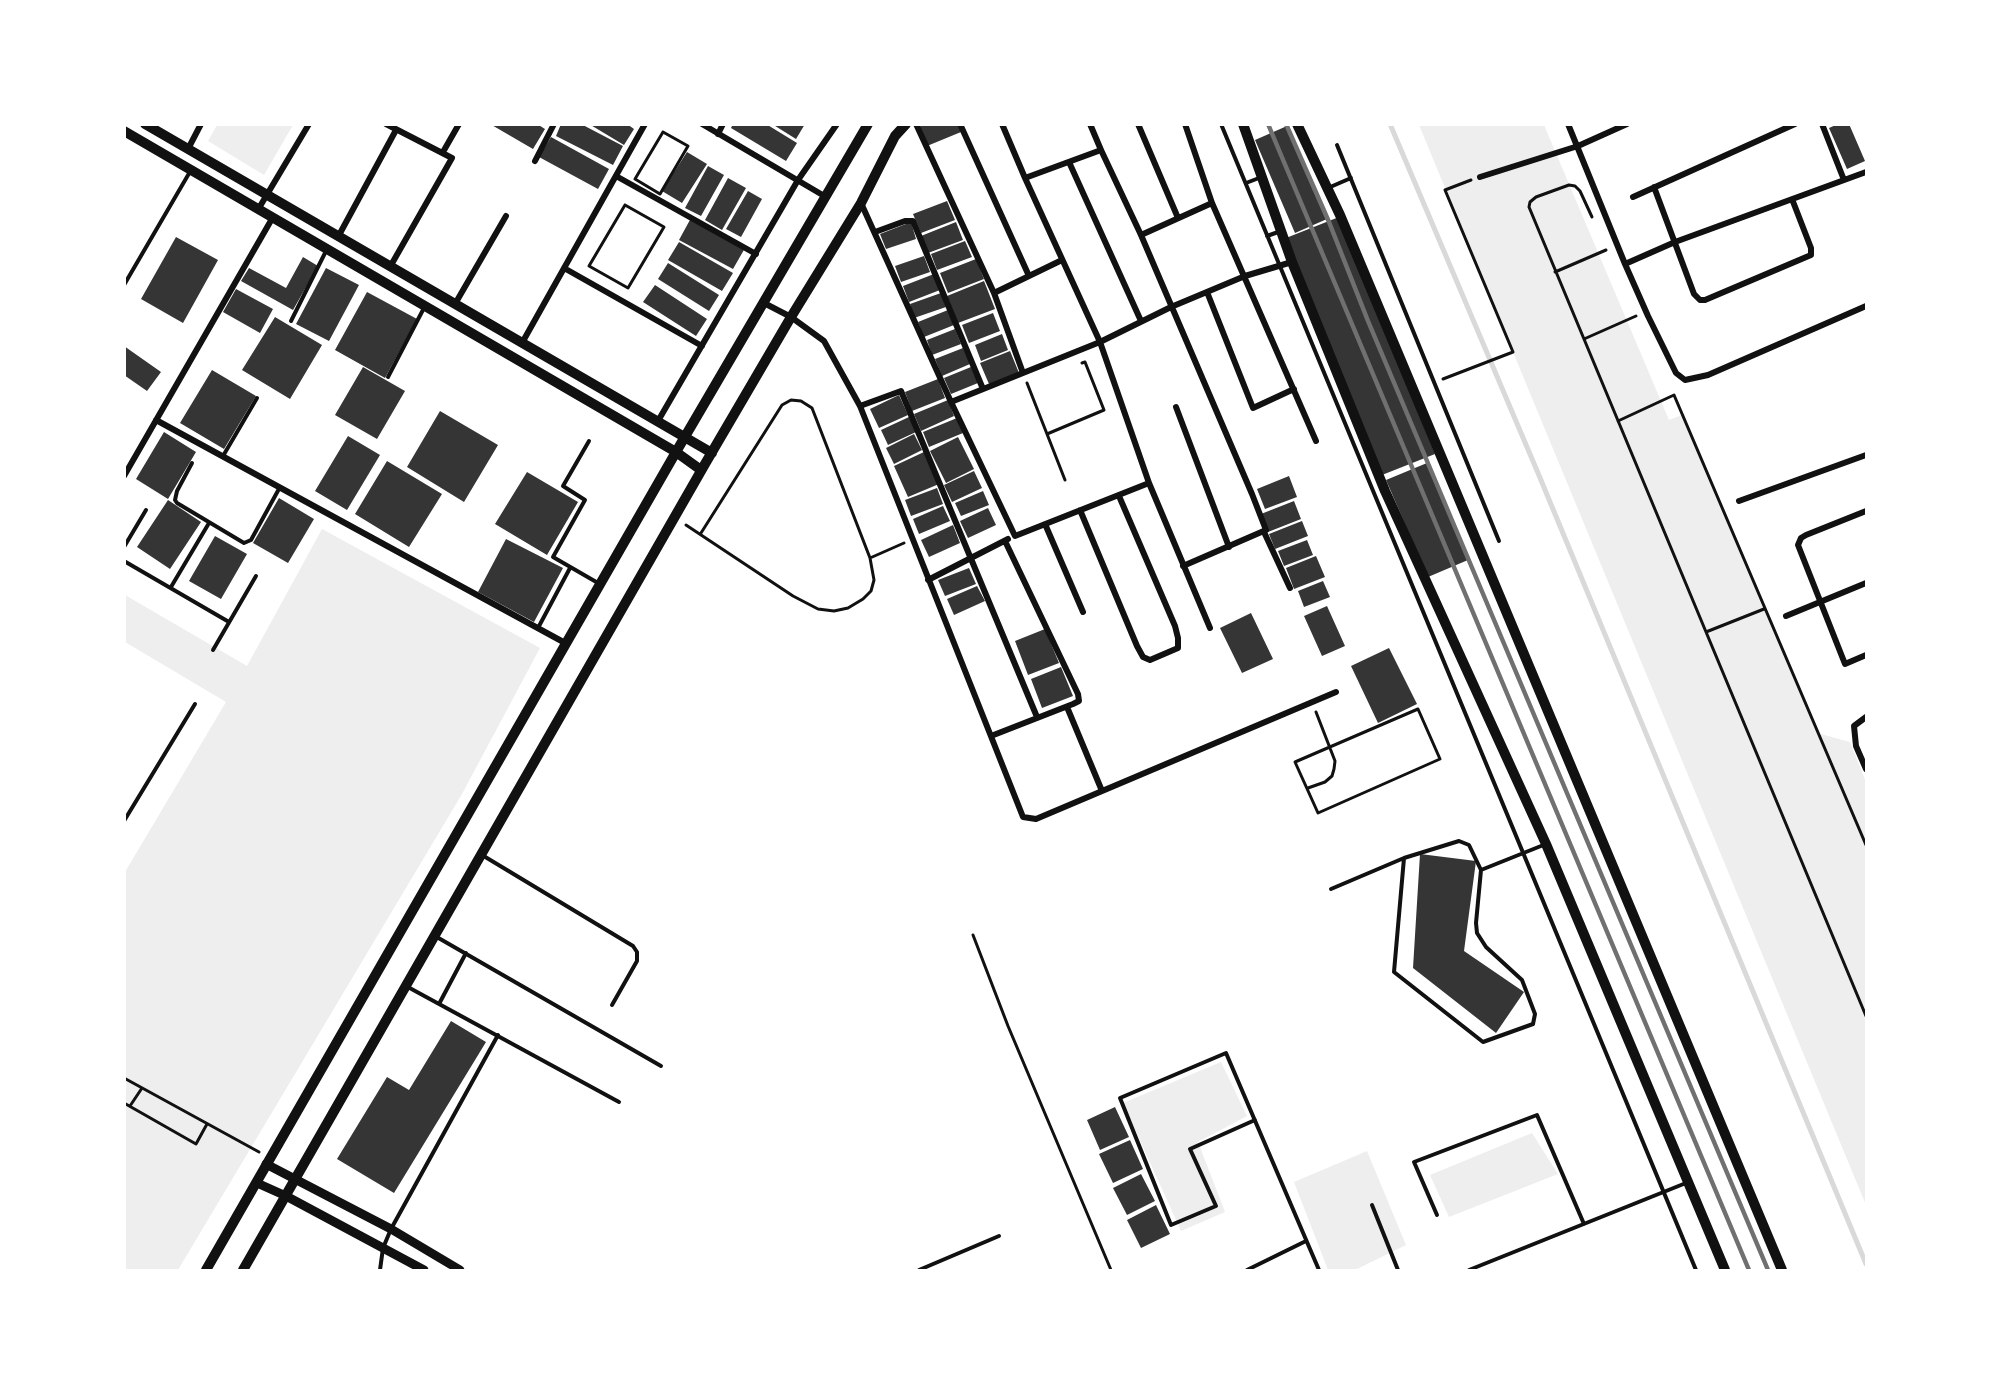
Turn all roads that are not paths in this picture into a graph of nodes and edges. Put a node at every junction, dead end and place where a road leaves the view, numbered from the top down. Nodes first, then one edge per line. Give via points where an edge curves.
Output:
1 (146, 124) edge
2 (201, 124) edge
3 (309, 124) edge
4 (386, 124) edge
5 (459, 124) edge
6 (554, 124) edge
7 (645, 124) edge
8 (702, 124) edge
9 (723, 124) edge
10 (837, 124) edge
11 (867, 124) edge
12 (906, 124) edge
13 (916, 124) edge
14 (960, 124) edge
15 (1002, 124) edge
16 (1090, 124) edge
17 (1138, 124) edge
18 (1185, 124) edge
19 (1221, 124) edge
20 (1244, 124) edge
21 (1297, 124) edge
22 (1568, 124) edge
23 (1627, 124) edge
24 (1795, 124) edge
25 (1822, 124) edge
26 (396, 130) junction
27 (124, 131) edge
28 (718, 134) junction
29 (1337, 145) dead end
30 (1578, 146) junction
31 (188, 149) junction
32 (1101, 150) junction
33 (443, 152) junction
34 (535, 161) dead end
35 (1069, 162) junction
36 (192, 170) junction
37 (1866, 172) edge
38 (616, 176) junction
39 (1262, 177) junction
40 (1480, 177) road end
41 (1025, 178) junction
42 (1351, 178) junction
43 (798, 180) junction
44 (1844, 180) junction
45 (1246, 183) junction
46 (1654, 187) junction
47 (1327, 188) junction
48 (267, 196) junction
49 (826, 197) junction
50 (1633, 197) dead end
51 (1792, 199) junction
52 (861, 203) junction
53 (1212, 203) junction
54 (259, 208) junction
55 (506, 216) dead end
56 (273, 217) junction
57 (1178, 218) junction
58 (1282, 230) junction
59 (875, 232) junction
60 (1141, 235) junction
61 (1267, 236) junction
62 (338, 237) junction
63 (1675, 242) junction
64 (328, 249) junction
65 (756, 254) junction
66 (1062, 260) junction
67 (1292, 262) junction
68 (1625, 264) junction
69 (1279, 266) junction
70 (390, 267) junction
71 (564, 268) junction
72 (1029, 276) junction
73 (1245, 276) junction
74 (124, 285) edge
75 (1207, 292) junction
76 (994, 293) junction
77 (764, 303) junction
78 (455, 304) junction
79 (425, 305) junction
80 (1866, 306) edge
81 (1171, 307) junction
82 (791, 317) junction
83 (291, 321) dead end
84 (1141, 321) junction
85 (1100, 342) junction
86 (522, 343) junction
87 (702, 346) junction
88 (1023, 374) junction
89 (388, 377) dead end
90 (983, 389) junction
91 (1294, 389) junction
92 (257, 398) dead end
93 (951, 402) junction
94 (860, 406) junction
95 (1176, 407) dead end
96 (156, 420) junction
97 (658, 421) junction
98 (686, 437) junction
99 (589, 441) dead end
100 (1316, 441) dead end
101 (676, 452) junction
102 (711, 453) junction
103 (1866, 455) edge
104 (223, 456) junction
105 (192, 463) dead end
106 (701, 471) junction
107 (124, 476) edge
108 (1149, 483) junction
109 (280, 487) junction
110 (1119, 495) junction
111 (1739, 501) dead end
112 (146, 510) dead end
113 (1080, 510) junction
114 (1866, 511) edge
115 (209, 523) junction
116 (1045, 524) junction
117 (1264, 532) junction
118 (1404, 532) junction
119 (1015, 536) junction
120 (1392, 538) junction
121 (1005, 541) junction
122 (1499, 541) dead end
123 (124, 547) edge
124 (1229, 547) junction
125 (971, 558) junction
126 (124, 561) edge
127 (1183, 566) junction
128 (570, 568) junction
129 (256, 576) dead end
130 (928, 580) junction
131 (1866, 583) edge
132 (601, 585) junction
133 (171, 587) junction
134 (1290, 588) dead end
135 (1820, 603) junction
136 (1083, 612) dead end
137 (1786, 616) dead end
138 (229, 622) junction
139 (538, 628) junction
140 (1209, 628) dead end
141 (567, 644) junction
142 (213, 650) dead end
143 (1866, 655) edge
144 (1336, 692) dead end
145 (195, 704) dead end
146 (1067, 707) junction
147 (1037, 717) junction
148 (1866, 717) edge
149 (991, 736) junction
150 (1866, 769) edge
151 (1102, 791) junction
152 (124, 820) edge
153 (1546, 844) junction
154 (1523, 854) junction
155 (481, 855) junction
156 (1404, 858) junction
157 (1481, 870) junction
158 (1331, 889) dead end
159 (435, 936) junction
160 (466, 953) junction
161 (406, 986) junction
162 (438, 1004) junction
163 (612, 1005) dead end
164 (498, 1035) junction
165 (661, 1066) dead end
166 (619, 1102) dead end
167 (1255, 1120) junction
168 (269, 1162) junction
169 (295, 1179) junction
170 (1688, 1182) junction
171 (257, 1183) junction
172 (1664, 1192) junction
173 (286, 1196) junction
174 (1372, 1205) dead end
175 (1437, 1215) dead end
176 (1584, 1224) junction
177 (391, 1229) junction
178 (999, 1236) dead end
179 (1305, 1241) junction
180 (383, 1248) junction
181 (206, 1270) edge
182 (243, 1270) edge
183 (380, 1270) edge
184 (424, 1270) edge
185 (460, 1270) edge
186 (919, 1270) edge
187 (1246, 1270) edge
188 (1319, 1270) edge
189 (1398, 1270) edge
190 (1469, 1270) edge
191 (1696, 1270) edge
192 (1725, 1270) edge
193 (1782, 1270) edge

1 - 31 main road
2 - 31 street
3 - 48 street
4 - 26 street
5 - 33 street
6 - 34 street
7 - 38 street
8 - 28 street
9 - 28 street
10 - 43 street
11 - 49 main road
12 - 52 main road via 895,136
13 - 76 street
14 - 72 street
15 - 41 street
16 - 32 street
17 - 57 street
18 - 53 street
19 - 45 lane
20 - 39 main road
21 - 47 main road
22 - 30 street
23 - 30 street
24 - 46 street
25 - 44 street
26 - 33 street
26 - 62 street
27 - 36 main road
28 - 43 street
29 - 42 lane
30 - 40 street
30 - 68 street
31 - 48 main road
32 - 35 street
32 - 60 street
33 - 70 street via 452,158
35 - 41 street
35 - 84 street
36 - 54 main road
36 - 74 lane
37 - 44 street
38 - 65 street
38 - 71 street
39 - 45 lane
39 - 58 main road
41 - 66 street
42 - 47 lane
42 - 122 lane
43 - 49 street
43 - 65 street
44 - 51 street
45 - 61 lane
46 - 50 street
46 - 63 street
47 - 193 main road
48 - 54 street
48 - 62 main road
49 - 77 main road
51 - 63 street
51 - 63 street via 1811,255 1705,300 1694,294
52 - 59 street
52 - 82 main road
53 - 57 street
53 - 73 street
54 - 56 main road
55 - 78 street
56 - 64 main road
56 - 96 street
57 - 60 street
58 - 61 lane
58 - 67 main road
59 - 90 street via 913,221
59 - 93 street
60 - 81 street
61 - 69 lane
62 - 70 main road
63 - 68 street
64 - 79 main road
64 - 83 lane
65 - 87 street
66 - 72 street
66 - 85 street
67 - 69 street
67 - 118 main road
68 - 80 street via 1677,373 1685,380 1708,375
69 - 73 street
69 - 120 lane
70 - 78 main road
71 - 86 street
71 - 87 street
72 - 76 street
73 - 75 street
73 - 91 street
75 - 81 street
75 - 91 street via 1253,408
76 - 88 street
77 - 82 street
77 - 98 main road
78 - 86 main road
79 - 89 lane
79 - 101 main road
81 - 84 street
81 - 117 street via 1252,494
82 - 94 street via 824,341
82 - 102 main road
84 - 85 street
85 - 88 street
85 - 108 street
86 - 97 main road
87 - 97 street
88 - 90 street
90 - 93 street
91 - 100 street
92 - 104 lane
93 - 119 street
94 - 125 street via 901,391
94 - 130 street
95 - 124 street
96 - 104 street
96 - 107 street
97 - 98 main road
98 - 101 main road
98 - 102 main road
99 - 128 lane via 563,486 585,500 553,557
101 - 106 main road
101 - 132 main road
102 - 106 main road
103 - 111 street
104 - 109 street
105 - 115 lane via 175,500
106 - 155 main road
108 - 110 street
108 - 127 street
109 - 115 lane via 248,542 239,541
109 - 139 street
110 - 113 street
110 - 113 street via 1178,638 1178,648 1150,660 1143,657 1137,646
112 - 123 lane
113 - 116 street
114 - 135 street via 1801,538 1798,545
115 - 133 lane
116 - 119 street
116 - 136 street
117 - 124 street
117 - 134 street
118 - 120 lane
118 - 153 main road
119 - 121 street
120 - 154 lane
121 - 125 street
121 - 146 street via 1078,694 1079,701
124 - 127 street
125 - 130 street
125 - 147 street
126 - 133 lane
127 - 140 street
128 - 132 lane
128 - 139 lane
129 - 138 lane
130 - 149 street
131 - 135 street
132 - 141 main road
133 - 138 lane
135 - 137 street
135 - 143 street via 1845,664
138 - 142 lane
139 - 141 street
141 - 168 main road
144 - 151 street
145 - 152 lane
146 - 147 street
146 - 151 street
147 - 149 street
148 - 150 street via 1854,726 1856,746
149 - 151 street via 1023,817 1036,819
153 - 154 lane
153 - 170 main road
154 - 157 lane
154 - 172 lane
155 - 159 main road
155 - 163 lane via 633,946 637,961
156 - 157 lane via 1460,841 1472,847
156 - 157 lane via 1394,972 1483,1042 1533,1024 1535,1014 1522,980 1486,947 1477,933
156 - 158 lane
159 - 160 lane
159 - 161 main road
160 - 162 lane
160 - 165 lane
161 - 162 lane
161 - 169 main road
162 - 164 lane
164 - 166 lane
164 - 177 lane
167 - 167 lane via 1190,1149 1216,1206 1172,1225 1120,1098 1226,1053
167 - 179 lane
168 - 169 street
168 - 171 main road
169 - 173 main road
169 - 177 street
170 - 172 lane
170 - 192 main road
171 - 173 street
171 - 181 main road
172 - 176 lane
172 - 191 lane
173 - 180 street
173 - 182 main road
174 - 189 lane
175 - 176 lane via 1414,1162 1537,1115
176 - 190 lane
177 - 180 lane
177 - 185 street
178 - 186 lane
179 - 187 lane
179 - 188 lane
180 - 183 lane
180 - 184 street

